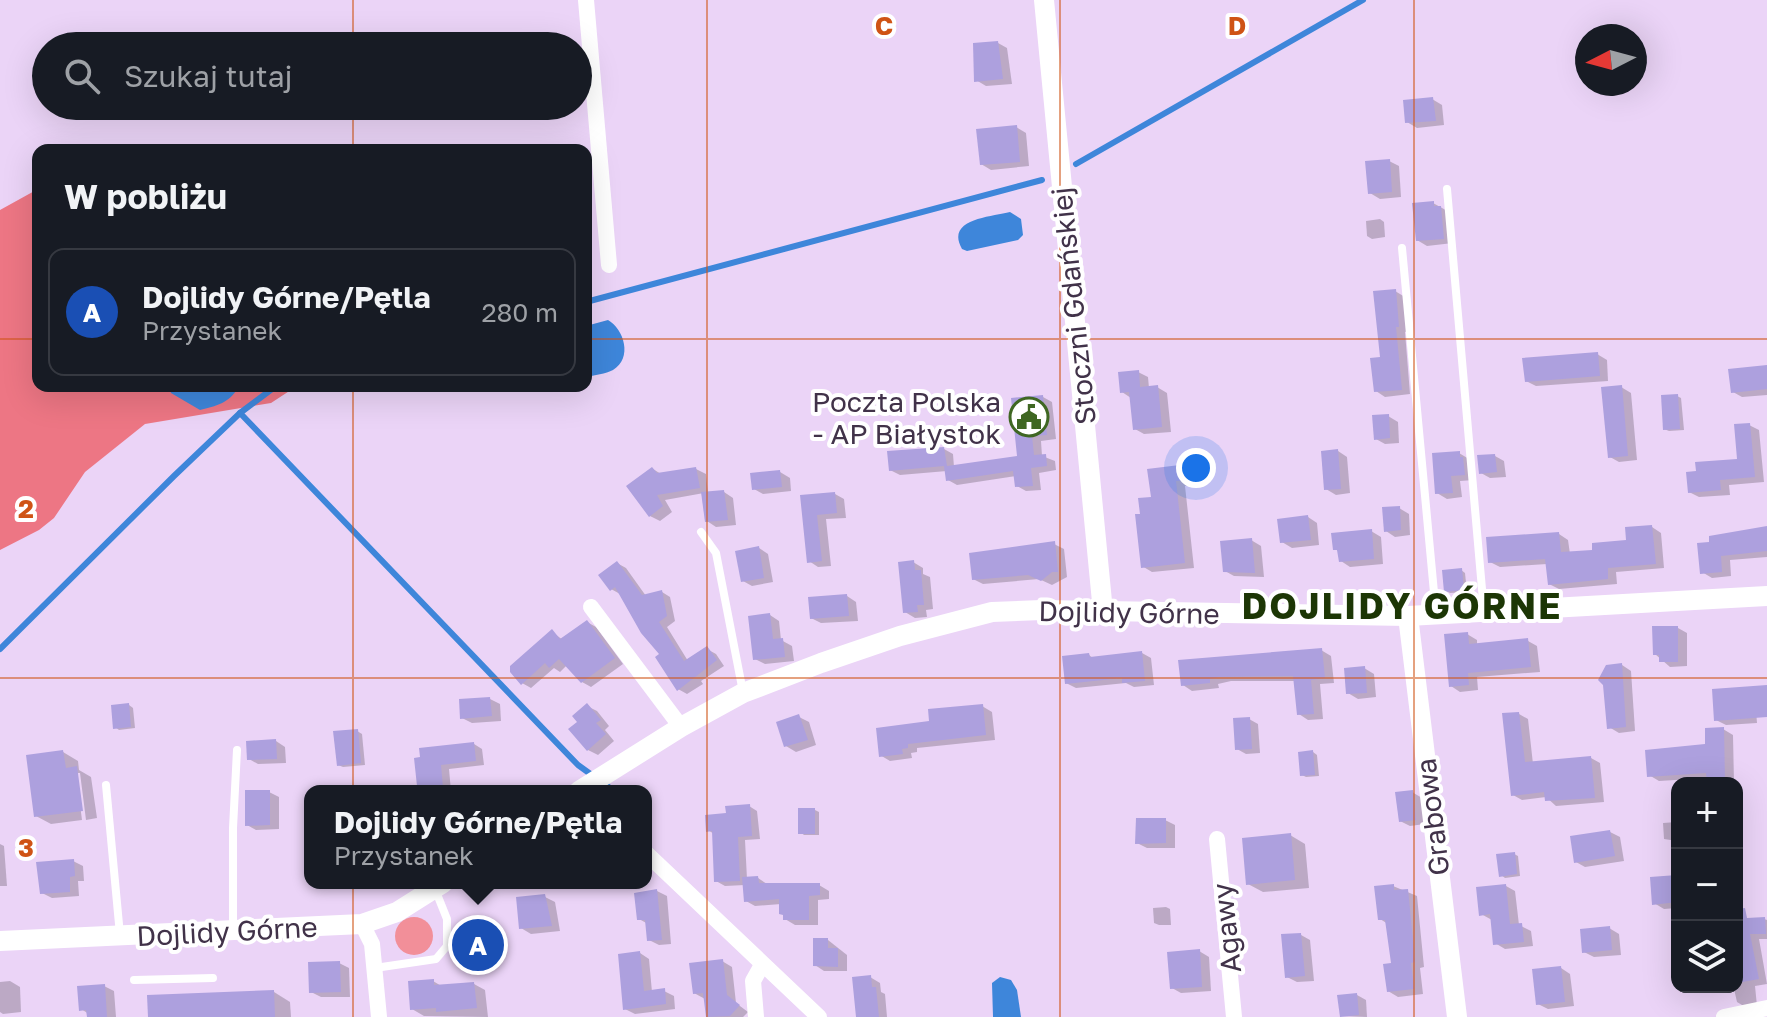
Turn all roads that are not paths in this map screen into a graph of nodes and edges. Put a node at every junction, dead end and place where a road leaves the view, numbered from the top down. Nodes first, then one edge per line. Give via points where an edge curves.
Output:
1 (586, 0) edge
2 (1044, 0) edge
3 (589, 32) edge
4 (592, 69) edge
5 (1447, 189) dead end
6 (1402, 248) dead end
7 (609, 265) dead end
8 (701, 532) dead end
9 (1767, 596) edge
10 (591, 607) dead end
11 (1103, 612) junction
12 (1484, 613) junction
13 (1436, 615) junction
14 (1408, 616) junction
15 (743, 693) junction
16 (681, 727) junction
17 (237, 750) dead end
18 (106, 785) dead end
19 (589, 785) edge
20 (1217, 839) dead end
21 (652, 859) edge
22 (434, 889) edge
23 (440, 889) edge
24 (362, 924) junction
25 (233, 932) junction
26 (121, 936) junction
27 (0, 941) edge
28 (762, 965) junction
29 (375, 968) junction
30 (213, 978) dead end
31 (134, 980) dead end
32 (1767, 1008) edge
33 (379, 1017) edge
34 (756, 1017) edge
35 (819, 1017) edge
36 (1234, 1017) edge
37 (1457, 1017) edge
38 (1724, 1017) edge

1 - 3 street
2 - 11 street, Stoczni Gdańskiej
4 - 7 street
5 - 12 lane
6 - 13 lane
8 - 15 lane via 716,553
9 - 12 street, Dojlidy Górne
10 - 16 street
11 - 14 street, Dojlidy Górne
11 - 15 street, Dojlidy Górne via 992,612 900,636
12 - 13 street, Dojlidy Górne
13 - 14 street, Dojlidy Górne
14 - 37 street, Grabowa
15 - 16 street, Dojlidy Górne
16 - 19 street, Dojlidy Górne
17 - 25 lane
18 - 26 lane
20 - 36 street, Agawy
21 - 28 street
22 - 24 street, Dojlidy Górne via 397,912
23 - 29 lane via 447,946 436,959
24 - 25 street, Dojlidy Górne
24 - 29 street
25 - 26 street, Dojlidy Górne
26 - 27 street, Dojlidy Górne
28 - 34 street via 753,981
28 - 35 street
29 - 33 street
30 - 31 lane
32 - 38 street

